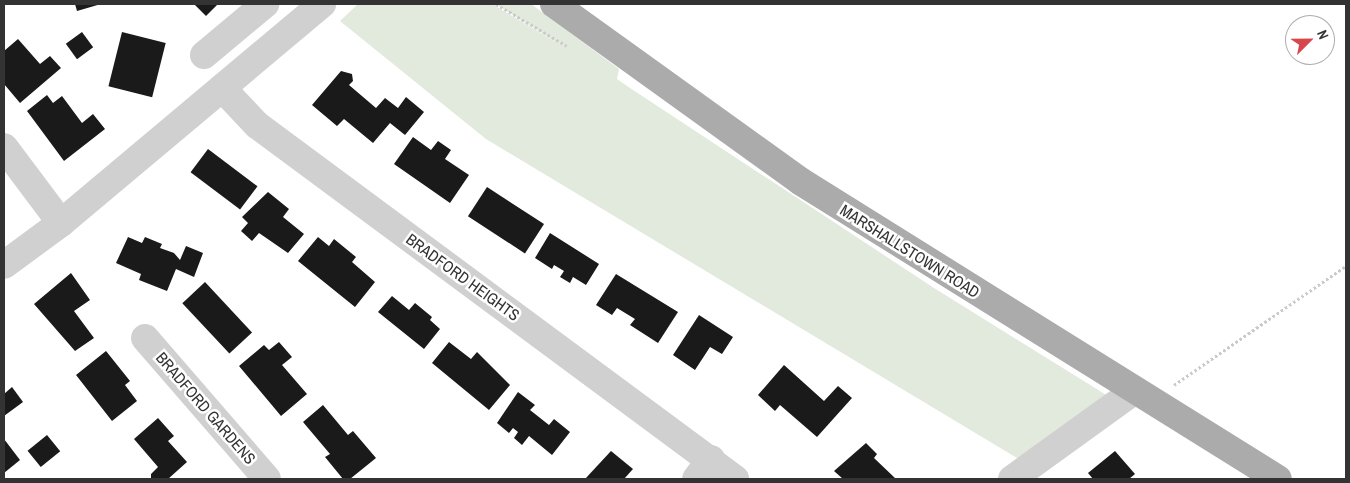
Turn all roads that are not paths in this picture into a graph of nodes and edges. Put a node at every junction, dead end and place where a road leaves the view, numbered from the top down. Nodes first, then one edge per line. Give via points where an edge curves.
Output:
1 (265, 4) edge
2 (322, 4) edge
3 (554, 4) edge
4 (204, 55) dead end
5 (222, 88) junction
6 (4, 147) edge
7 (61, 223) junction
8 (4, 265) edge
9 (145, 338) dead end
10 (1144, 397) junction
11 (703, 469) edge
12 (267, 479) edge
13 (735, 479) edge
14 (1012, 479) edge
15 (1278, 479) edge

1 - 4 street
2 - 5 street
3 - 10 main road, MARSHALLSTOWN ROAD via 800,182
5 - 7 street
5 - 11 street, BRADFORD HEIGHTS via 257,124
6 - 7 street
7 - 8 street
9 - 12 street, BRADFORD GARDENS
10 - 14 street
10 - 15 main road, MARSHALLSTOWN ROAD
11 - 13 street, BRADFORD HEIGHTS

